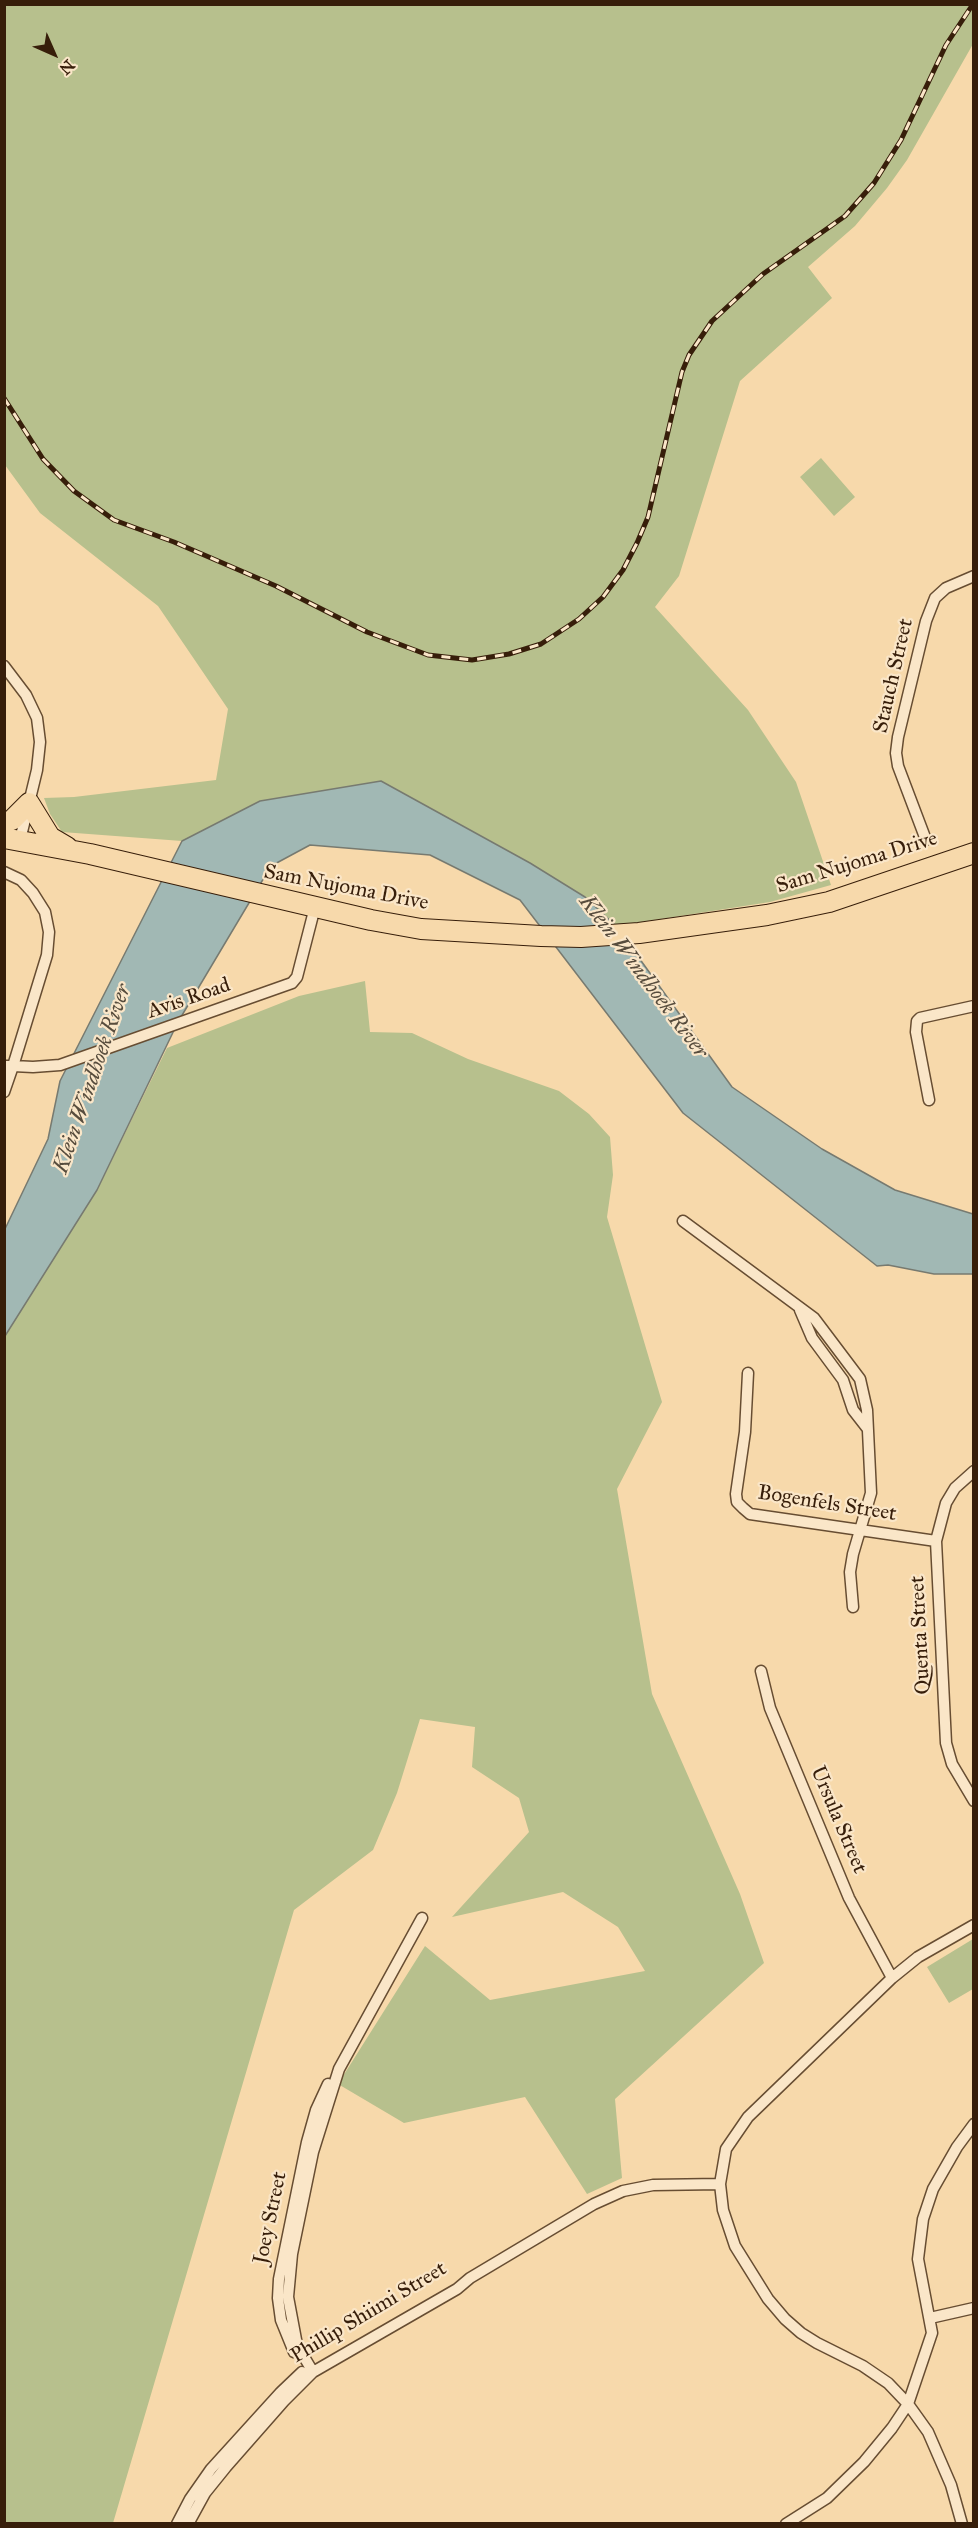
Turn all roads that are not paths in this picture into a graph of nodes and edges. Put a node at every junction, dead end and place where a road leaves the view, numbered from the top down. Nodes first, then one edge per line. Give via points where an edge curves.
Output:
1 (974, 576) edge
2 (4, 666) edge
3 (29, 803) junction
4 (4, 823) edge
5 (12, 839) edge
6 (926, 840) dead end
7 (974, 853) edge
8 (90, 854) junction
9 (974, 865) edge
10 (4, 872) edge
11 (315, 907) junction
12 (683, 928) junction
13 (974, 1006) edge
14 (9, 1066) edge
15 (4, 1092) edge
16 (929, 1100) dead end
17 (683, 1221) dead end
18 (800, 1310) junction
19 (830, 1337) junction
20 (817, 1347) junction
21 (748, 1373) dead end
22 (867, 1428) junction
23 (974, 1471) edge
24 (861, 1529) junction
25 (936, 1541) junction
26 (853, 1607) dead end
27 (761, 1671) dead end
28 (974, 1802) edge
29 (422, 1918) dead end
30 (974, 1925) edge
31 (892, 1978) junction
32 (974, 2124) edge
33 (720, 2184) junction
34 (974, 2308) edge
35 (930, 2318) junction
36 (308, 2372) junction
37 (908, 2403) junction
38 (177, 2523) edge
39 (188, 2523) edge
40 (786, 2523) edge
41 (962, 2523) edge

1 - 6 street, Stauch Street via 946,588 935,598 898,737 898,766
2 - 3 street via 26,695 37,718 40,742
3 - 4 highway
3 - 5 street
3 - 8 highway via 50,837
5 - 8 highway, Sam Nujoma Drive
7 - 12 highway, Sam Nujoma Drive via 829,902
8 - 11 highway, Sam Nujoma Drive
9 - 12 highway, Sam Nujoma Drive via 832,911 751,927
10 - 14 street via 21,880 33,893 45,912 49,932 46,955
11 - 12 highway, Sam Nujoma Drive via 421,929 512,935 581,937
11 - 14 street, Avis Road via 297,977 285,987 60,1065
13 - 16 street via 920,1018 917,1022
14 - 15 street
17 - 18 street
18 - 19 street via 814,1318
18 - 20 street
19 - 20 street via 815,1343
19 - 22 street via 860,1379
20 - 22 street via 843,1380 853,1410
21 - 24 street, Bogenfels Street via 737,1502 750,1514
22 - 24 street via 871,1492
23 - 25 street, Quenta Street via 955,1488 946,1503
24 - 25 street, Bogenfels Street
24 - 26 street via 850,1572
25 - 28 street, Quenta Street via 946,1743 952,1764
27 - 31 street, Ursula Street via 770,1708 849,1898
29 - 36 street, Joey Street via 331,2078 307,2142 278,2298 281,2320
30 - 31 street via 918,1957
31 - 33 street via 748,2117 726,2149
32 - 35 street via 933,2190 923,2219 918,2259
33 - 36 street, Phillip Shiimi Street via 653,2185 623,2191 594,2204 470,2278 453,2283
33 - 37 street via 723,2210 735,2246 785,2319 817,2343 888,2383
34 - 35 street
35 - 37 street via 929,2347
36 - 38 street, Phillip Shiimi Street via 280,2393 211,2469
36 - 39 street, Phillip Shiimi Street via 205,2493
37 - 40 street via 864,2462 827,2498
37 - 41 street via 928,2432

